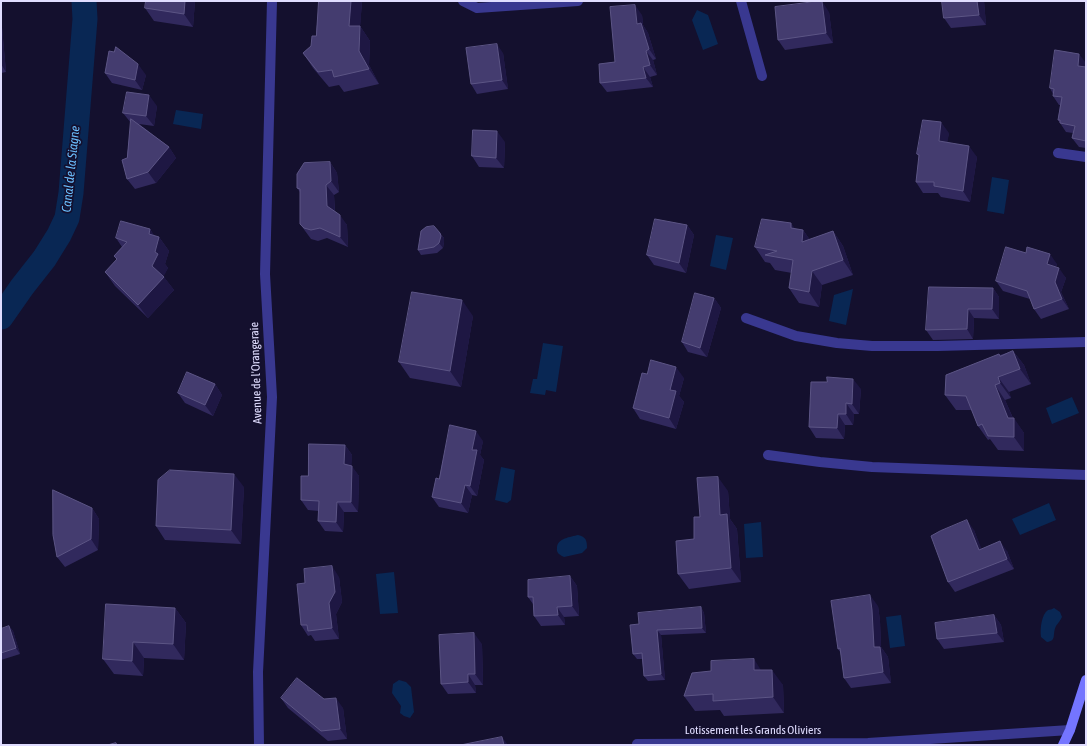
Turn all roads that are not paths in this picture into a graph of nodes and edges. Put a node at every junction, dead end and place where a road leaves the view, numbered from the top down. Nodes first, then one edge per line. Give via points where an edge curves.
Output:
1 (272, 1) edge
2 (463, 1) edge
3 (578, 1) edge
4 (741, 1) edge
5 (762, 76) dead end
6 (1058, 153) dead end
7 (1086, 157) edge
8 (746, 318) dead end
9 (1086, 342) edge
10 (768, 455) dead end
11 (1086, 475) edge
12 (1086, 680) edge
13 (1070, 730) junction
14 (638, 744) dead end
15 (867, 744) edge
16 (259, 745) edge
17 (1064, 745) edge

1 - 16 street, Avenue de l'Orangeraie via 265,274 272,397 258,672
2 - 3 street via 476,8
4 - 5 street
6 - 7 street
8 - 9 street via 796,336 872,346
10 - 11 street via 872,467
12 - 13 main road
13 - 15 street, Lotissement les Grands Oliviers
13 - 17 main road
14 - 15 street, Lotissement les Grands Oliviers

